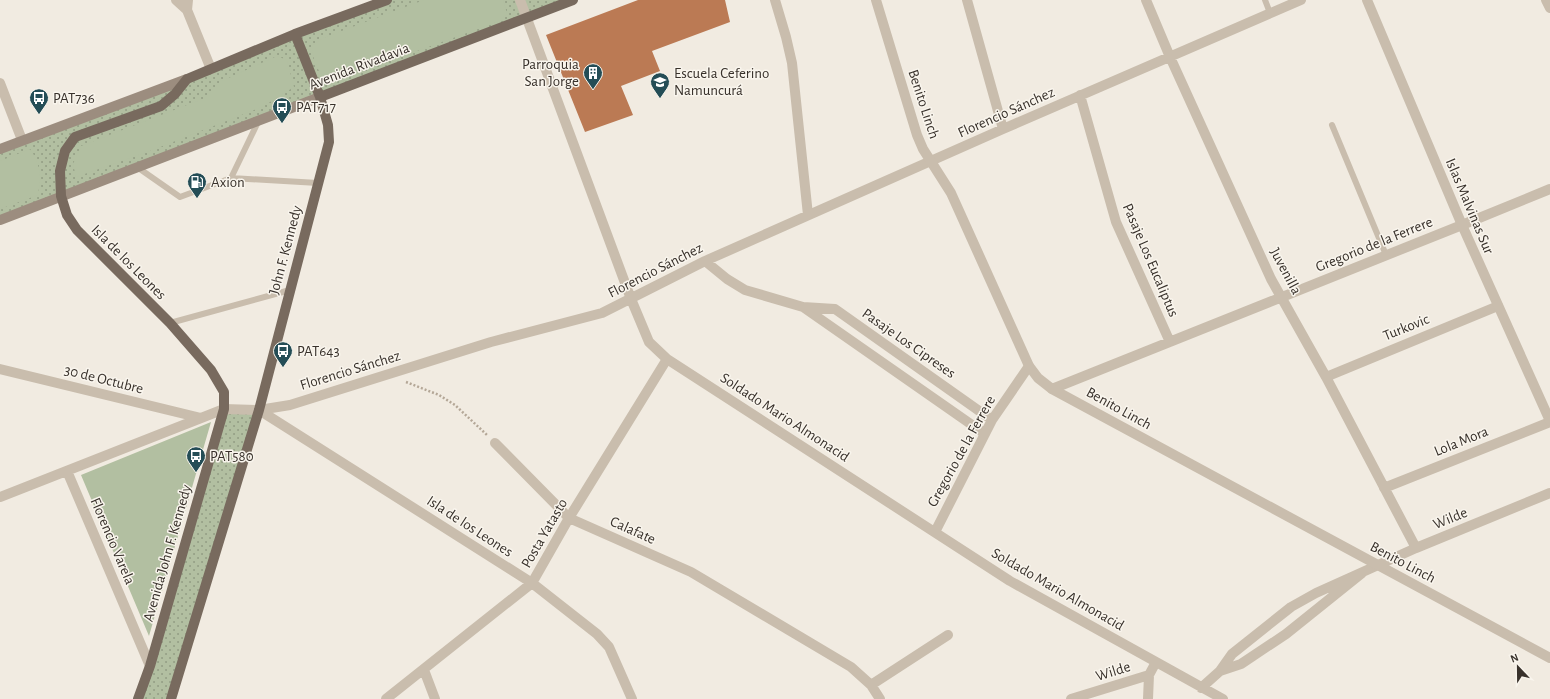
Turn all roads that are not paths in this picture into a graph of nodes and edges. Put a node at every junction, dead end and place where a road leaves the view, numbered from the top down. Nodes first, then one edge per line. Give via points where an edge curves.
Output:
1 (176, 0) edge
2 (388, 0) edge
3 (520, 0) edge
4 (573, 0) edge
5 (775, 0) edge
6 (876, 0) edge
7 (967, 0) edge
8 (1146, 0) edge
9 (1264, 0) edge
10 (1301, 0) edge
11 (1367, 0) edge
12 (1546, 0) edge
13 (187, 5) edge
14 (1550, 8) edge
15 (1270, 13) junction
16 (527, 18) junction
17 (295, 34) junction
18 (1170, 57) junction
19 (211, 69) junction
20 (188, 79) junction
21 (0, 82) edge
22 (1080, 95) junction
23 (320, 97) junction
24 (259, 120) junction
25 (1332, 125) dead end
26 (1003, 129) junction
27 (22, 140) junction
28 (0, 149) edge
29 (931, 161) junction
30 (137, 167) junction
31 (231, 178) junction
32 (318, 182) junction
33 (1550, 189) edge
34 (61, 196) junction
35 (808, 215) junction
36 (0, 220) edge
37 (1462, 226) junction
38 (1386, 255) junction
39 (705, 261) junction
40 (290, 290) junction
41 (1282, 297) junction
42 (631, 299) junction
43 (1498, 306) junction
44 (803, 307) junction
45 (170, 323) junction
46 (1170, 342) junction
47 (667, 359) junction
48 (1029, 366) junction
49 (0, 369) edge
50 (1326, 376) junction
51 (1052, 388) junction
52 (224, 392) joint
53 (224, 409) junction
54 (259, 410) junction
55 (201, 418) junction
56 (992, 420) junction
57 (1550, 422) edge
58 (985, 434) junction
59 (495, 443) road end
60 (68, 471) junction
61 (1384, 488) junction
62 (1550, 493) edge
63 (0, 497) edge
64 (569, 518) junction
65 (934, 532) junction
66 (1416, 548) junction
67 (1378, 566) junction
68 (1362, 573) junction
69 (532, 583) junction
70 (948, 634) dead end
71 (1550, 658) edge
72 (1156, 662) junction
73 (150, 666) junction
74 (424, 670) junction
75 (1220, 672) junction
76 (1149, 675) junction
77 (871, 685) junction
78 (1201, 688) junction
79 (138, 699) edge
80 (171, 699) edge
81 (386, 699) edge
82 (435, 699) edge
83 (632, 699) edge
84 (880, 699) edge
85 (1071, 699) edge
86 (1148, 699) edge
87 (1223, 699) edge

1 - 13 street
2 - 17 main road
3 - 16 street, Soldado Mario Almonacid
4 - 16 main road, Avenida Rivadavia
5 - 35 street via 792,63
6 - 29 street, Benito Linch via 917,135
7 - 26 street
8 - 18 street, Juvenilla
9 - 15 lane
10 - 15 street, Florencio Sánchez
11 - 37 street, Islas Malvinas Sur
12 - 14 street
13 - 19 street
15 - 18 street, Florencio Sánchez
16 - 23 main road, Avenida Rivadavia
16 - 42 street, Soldado Mario Almonacid
17 - 19 main road
17 - 23 main road
18 - 22 street, Florencio Sánchez
18 - 41 street, Juvenilla via 1271,279
19 - 20 main road
20 - 27 main road
20 - 34 main road, Isla de los Leones via 161,106 75,138 65,150 60,171
21 - 27 street
22 - 26 street, Florencio Sánchez
22 - 46 street, Pasaje Los Eucaliptus via 1116,222
23 - 24 main road, Avenida Rivadavia
23 - 32 main road, John F. Kennedy via 328,125 329,142
24 - 30 main road, Avenida Rivadavia
24 - 31 lane
25 - 38 lane
26 - 29 street, Florencio Sánchez
27 - 28 main road
29 - 35 street, Florencio Sánchez
29 - 48 street, Benito Linch via 951,194
30 - 31 lane via 180,197
30 - 34 main road, Avenida Rivadavia
31 - 32 lane
32 - 40 main road, John F. Kennedy
33 - 37 street, Gregorio de la Ferrere
34 - 36 main road, Avenida Rivadavia
34 - 45 main road, Isla de los Leones via 67,215 76,230
35 - 39 street, Florencio Sánchez
37 - 38 street, Gregorio de la Ferrere
37 - 43 street, Islas Malvinas Sur
38 - 41 street, Gregorio de la Ferrere
39 - 42 street, Florencio Sánchez
39 - 44 street, Pasaje Los Cipreses via 745,290
40 - 45 lane
40 - 54 main road, John F. Kennedy
41 - 46 street, Gregorio de la Ferrere
41 - 50 street, Juvenilla
42 - 47 street, Soldado Mario Almonacid via 649,342
42 - 54 street, Florencio Sánchez via 602,312 490,342 290,404
43 - 50 street, Turkovic
43 - 57 street, Islas Malvinas Sur
44 - 56 street, Pasaje Los Cipreses via 835,309
44 - 58 street, Pasaje Los Cipreses
45 - 52 main road, Isla de los Leones via 211,370
46 - 51 street, Gregorio de la Ferrere
47 - 64 street, Posta Yatasto
47 - 65 street, Soldado Mario Almonacid
48 - 51 street, Benito Linch via 1038,378
48 - 56 street, Gregorio de la Ferrere
49 - 55 street, 30 de Octubre
50 - 61 street, Juvenilla
51 - 67 street, Benito Linch
52 - 53 main road, Avenida John F. Kennedy
53 - 54 street, Florencio Sánchez
53 - 55 street, Florencio Sánchez
53 - 73 main road, Avenida John F. Kennedy
54 - 69 street, Isla de los Leones
54 - 80 main road
55 - 60 street, Florencio Sánchez
56 - 58 street, Gregorio de la Ferrere
57 - 61 street, Lola Mora
58 - 65 street, Gregorio de la Ferrere
59 - 64 street, Calafate
60 - 63 street, Florencio Sánchez
60 - 73 street, Florencio Varela
61 - 66 street, Juvenilla
62 - 66 street, Wilde
64 - 69 street, Posta Yatasto
64 - 77 street, Calafate via 691,572 851,667
65 - 72 street, Soldado Mario Almonacid via 1010,581
66 - 67 street, Wilde
67 - 68 street, Wilde
67 - 71 street, Benito Linch
68 - 75 street, Wilde via 1286,634 1241,664
68 - 75 street, Wilde via 1316,593 1292,607 1232,654
69 - 74 street, Posta Yatasto
69 - 83 street, Isla de los Leones via 597,634 609,647
70 - 77 street
72 - 76 street, Wilde
72 - 78 street, Soldado Mario Almonacid
73 - 79 main road, Avenida John F. Kennedy
74 - 81 street, Posta Yatasto
74 - 82 street
75 - 78 street, Wilde
76 - 85 street, Wilde
76 - 86 street
77 - 84 street, Calafate
78 - 87 street, Soldado Mario Almonacid

